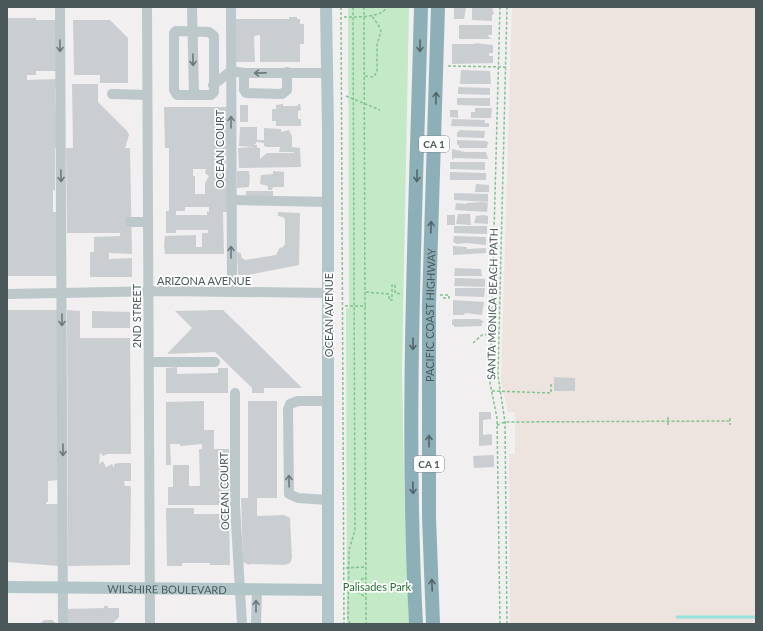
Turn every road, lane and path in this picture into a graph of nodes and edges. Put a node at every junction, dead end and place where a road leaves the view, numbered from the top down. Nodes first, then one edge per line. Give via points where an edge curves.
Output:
1 (60, 7) edge
2 (147, 7) edge
3 (192, 7) edge
4 (231, 7) edge
5 (326, 7) edge
6 (341, 7) edge
7 (352, 7) edge
8 (364, 7) edge
9 (387, 7) edge
10 (421, 7) edge
11 (438, 7) edge
12 (500, 7) edge
13 (507, 7) edge
14 (371, 15) junction
15 (353, 16) junction
16 (344, 17) dead end
17 (364, 17) junction
18 (193, 31) junction
19 (437, 66) junction
20 (498, 67) junction
21 (504, 67) junction
22 (231, 71) junction
23 (287, 72) junction
24 (244, 73) junction
25 (327, 73) junction
26 (364, 76) junction
27 (213, 86) junction
28 (112, 94) dead end
29 (148, 95) junction
30 (194, 95) junction
31 (346, 96) dead end
32 (353, 99) junction
33 (364, 103) junction
34 (380, 110) dead end
35 (231, 200) junction
36 (328, 202) junction
37 (130, 222) dead end
38 (148, 222) junction
39 (232, 291) junction
40 (148, 292) junction
41 (366, 292) junction
42 (62, 293) junction
43 (328, 293) junction
44 (7, 294) edge
45 (399, 294) dead end
46 (446, 295) dead end
47 (443, 298) dead end
48 (345, 306) dead end
49 (354, 306) junction
50 (366, 306) junction
51 (491, 334) junction
52 (473, 343) dead end
53 (149, 362) junction
54 (215, 362) dead end
55 (554, 384) dead end
56 (492, 391) junction
57 (500, 391) junction
58 (235, 393) dead end
59 (329, 401) junction
60 (668, 417) dead end
61 (730, 418) dead end
62 (730, 421) junction
63 (505, 422) junction
64 (668, 422) junction
65 (498, 425) junction
66 (668, 425) dead end
67 (730, 425) dead end
68 (328, 500) junction
69 (366, 567) junction
70 (346, 568) dead end
71 (349, 568) junction
72 (366, 576) junction
73 (348, 587) junction
74 (7, 588) edge
75 (63, 588) junction
76 (150, 588) junction
77 (240, 588) junction
78 (256, 589) junction
79 (328, 590) junction
80 (366, 597) junction
81 (241, 622) edge
82 (63, 624) edge
83 (150, 624) edge
84 (256, 624) edge
85 (328, 624) edge
86 (344, 624) edge
87 (350, 624) edge
88 (366, 624) edge
89 (416, 624) edge
90 (433, 624) edge
91 (500, 624) edge
92 (506, 624) edge

1 -> 42 street
2 - 29 street, 2ND STREET
3 - 18 street
4 - 22 street, OCEAN COURT
5 - 25 main road, OCEAN AVENUE
6 - 86 path
7 - 15 path
8 - 17 path
9 - 14 path via 382,13
10 -> 89 highway, PACIFIC COAST HIGHWAY / CA 1 via 412,373
11 - 19 highway, PACIFIC COAST HIGHWAY / CA 1
12 - 20 path
13 - 21 path, SANTA MONICA BEACH PATH
14 - 17 path
14 - 26 path via 381,31 377,45 377,72 373,77
15 - 16 path
15 - 17 path
15 - 32 path
17 - 26 path
18 - 27 street via 212,32 214,36
18 -> 30 street
18 - 30 street via 176,31 173,36 174,90 177,95
19 - 20 path
90 -> 19 highway, PACIFIC COAST HIGHWAY / CA 1 via 429,517 429,304
20 - 21 path
20 - 51 path
21 - 57 path, SANTA MONICA BEACH PATH via 498,376
22 - 24 street
22 - 27 street
35 -> 22 street, OCEAN COURT
23 -> 24 street
23 - 24 street via 287,90 282,94 246,93
23 - 25 street
25 - 36 main road, OCEAN AVENUE
26 - 33 path
27 - 30 street via 214,92 210,96
28 - 29 street
29 - 38 street, 2ND STREET
31 - 32 path
32 - 33 path
32 - 49 path
33 - 34 path
33 - 41 path
35 - 36 street
39 -> 35 street, OCEAN COURT
36 - 43 main road, OCEAN AVENUE
37 - 38 street
38 - 40 street, 2ND STREET
39 - 40 street, ARIZONA AVENUE
39 - 43 street, ARIZONA AVENUE
40 - 42 street, ARIZONA AVENUE
40 - 53 street, 2ND STREET
41 - 45 path via 389,294 389,300 392,300 392,285 395,285 395,293
41 - 50 path
42 - 44 street, ARIZONA AVENUE
42 -> 75 street
43 - 59 main road, OCEAN AVENUE
46 - 47 path via 449,295 449,298
48 - 49 path
49 - 50 path
49 - 71 path via 355,530 349,546
50 - 69 path
51 - 52 path via 482,334
51 - 56 path
53 - 54 street
53 - 76 street, 2ND STREET
55 - 57 path via 551,385 551,393
56 - 57 path
56 - 65 path
57 - 63 path, SANTA MONICA BEACH PATH
58 - 77 street, OCEAN COURT via 235,506
59 - 68 main road, OCEAN AVENUE
68 -> 59 street via 298,498 289,494 288,408 290,404 298,401
60 - 64 path
61 - 62 path
62 - 64 path
62 - 67 path
63 - 64 path
63 - 65 path
63 - 92 path, SANTA MONICA BEACH PATH
64 - 66 path
65 - 91 path
68 - 79 main road, OCEAN AVENUE
69 - 71 path
69 - 72 path
70 - 71 path
71 - 73 path
72 - 73 path
72 - 80 path
73 - 80 path
73 - 87 path via 347,606
74 - 75 main road, WILSHIRE BOULEVARD
75 - 76 main road, WILSHIRE BOULEVARD
75 - 82 street
76 - 77 main road, WILSHIRE BOULEVARD
76 - 83 street, 2ND STREET
77 - 78 main road, WILSHIRE BOULEVARD
77 - 81 street, OCEAN COURT
78 - 79 main road, WILSHIRE BOULEVARD
84 -> 78 street
79 - 85 main road, OCEAN AVENUE
80 - 88 path

